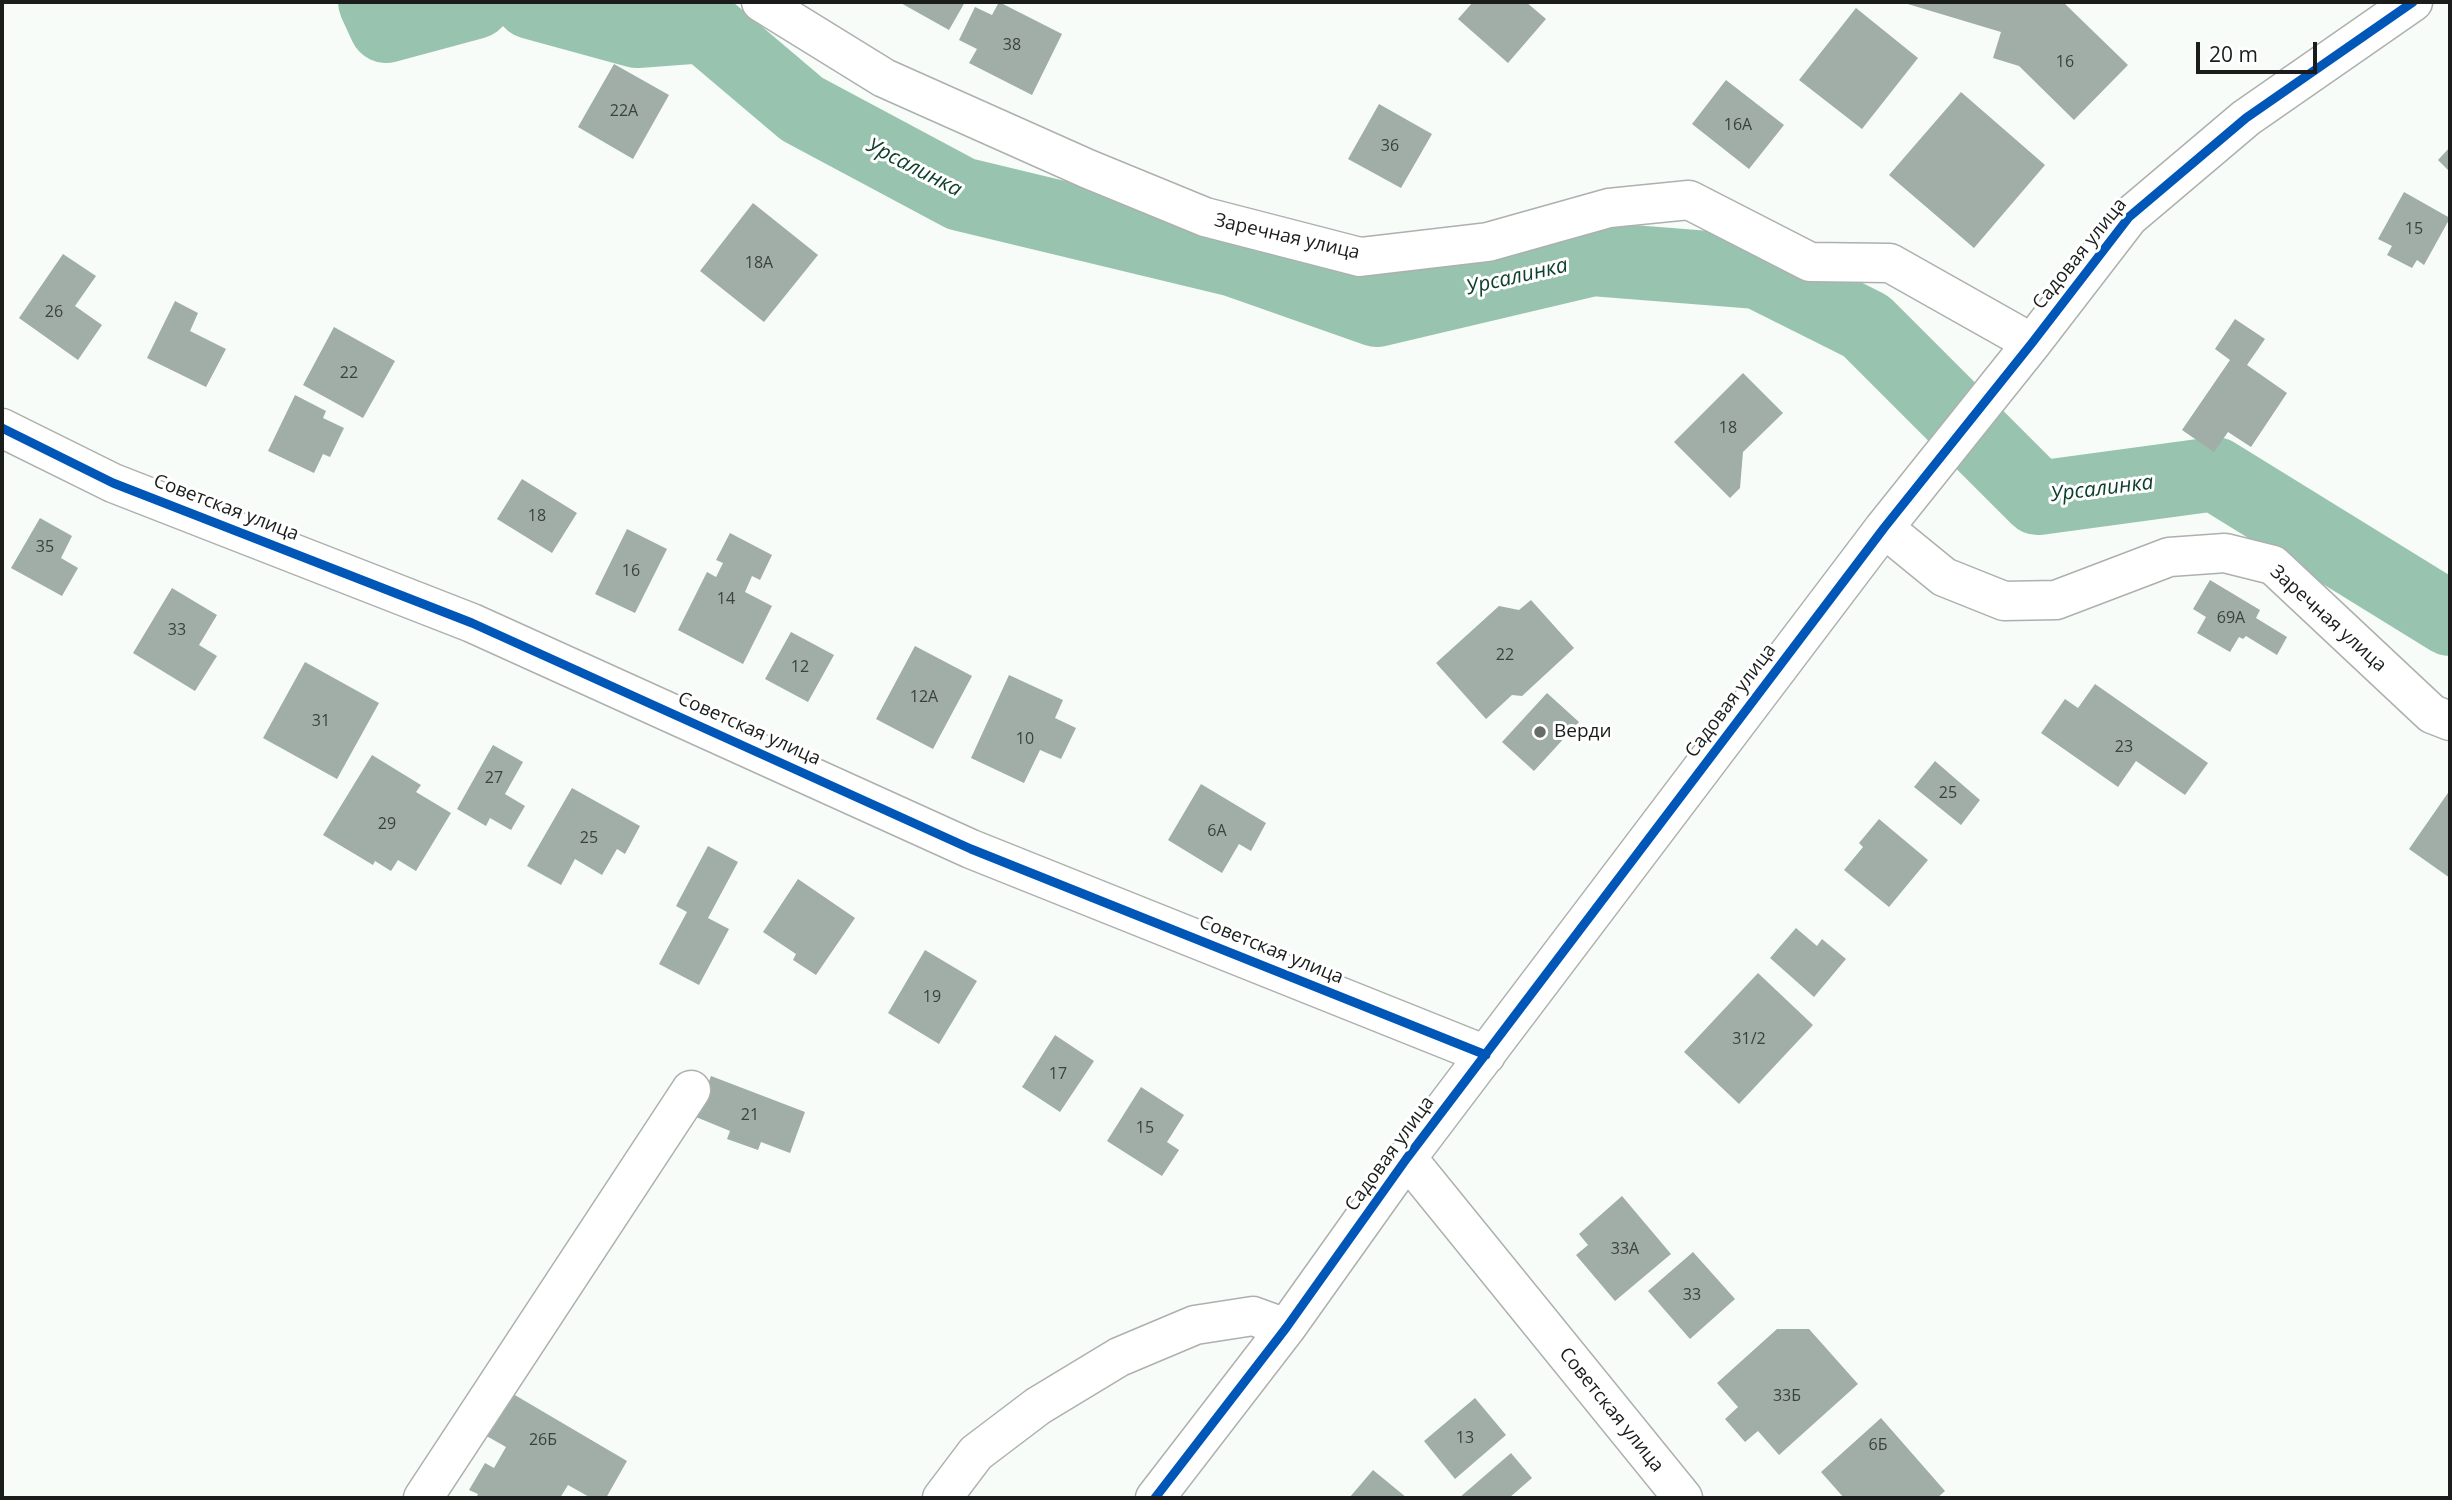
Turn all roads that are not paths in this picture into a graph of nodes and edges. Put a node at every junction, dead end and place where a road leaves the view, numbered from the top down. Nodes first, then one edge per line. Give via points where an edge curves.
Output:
1 (761, 2) edge
2 (2413, 2) edge
3 (2032, 343) junction
4 (2, 428) edge
5 (1884, 528) junction
6 (2450, 721) edge
7 (1486, 1055) junction
8 (691, 1090) dead end
9 (1407, 1158) junction
10 (1286, 1328) junction
11 (423, 1498) edge
12 (942, 1498) edge
13 (1155, 1498) edge
14 (1683, 1498) edge

1 - 3 street, Заречная улица via 884,78 1205,217 1360,257 1488,242 1609,208 1689,200 1810,262 1890,262
2 - 3 street, Садовая улица via 2246,118 2129,216
3 - 5 street, Садовая улица
4 - 7 street, Советская улица via 113,483 472,623 971,849
5 - 6 street, Заречная улица via 1944,577 2004,601 2056,600 2169,557 2225,553 2273,565 2432,714
5 - 7 street, Садовая улица
7 - 9 street, Садовая улица
8 - 11 street
9 - 10 street, Садовая улица
9 - 14 street, Советская улица
10 - 12 street via 1253,1316 1195,1325 1119,1357 1038,1406 976,1453
10 - 13 street, Садовая улица

